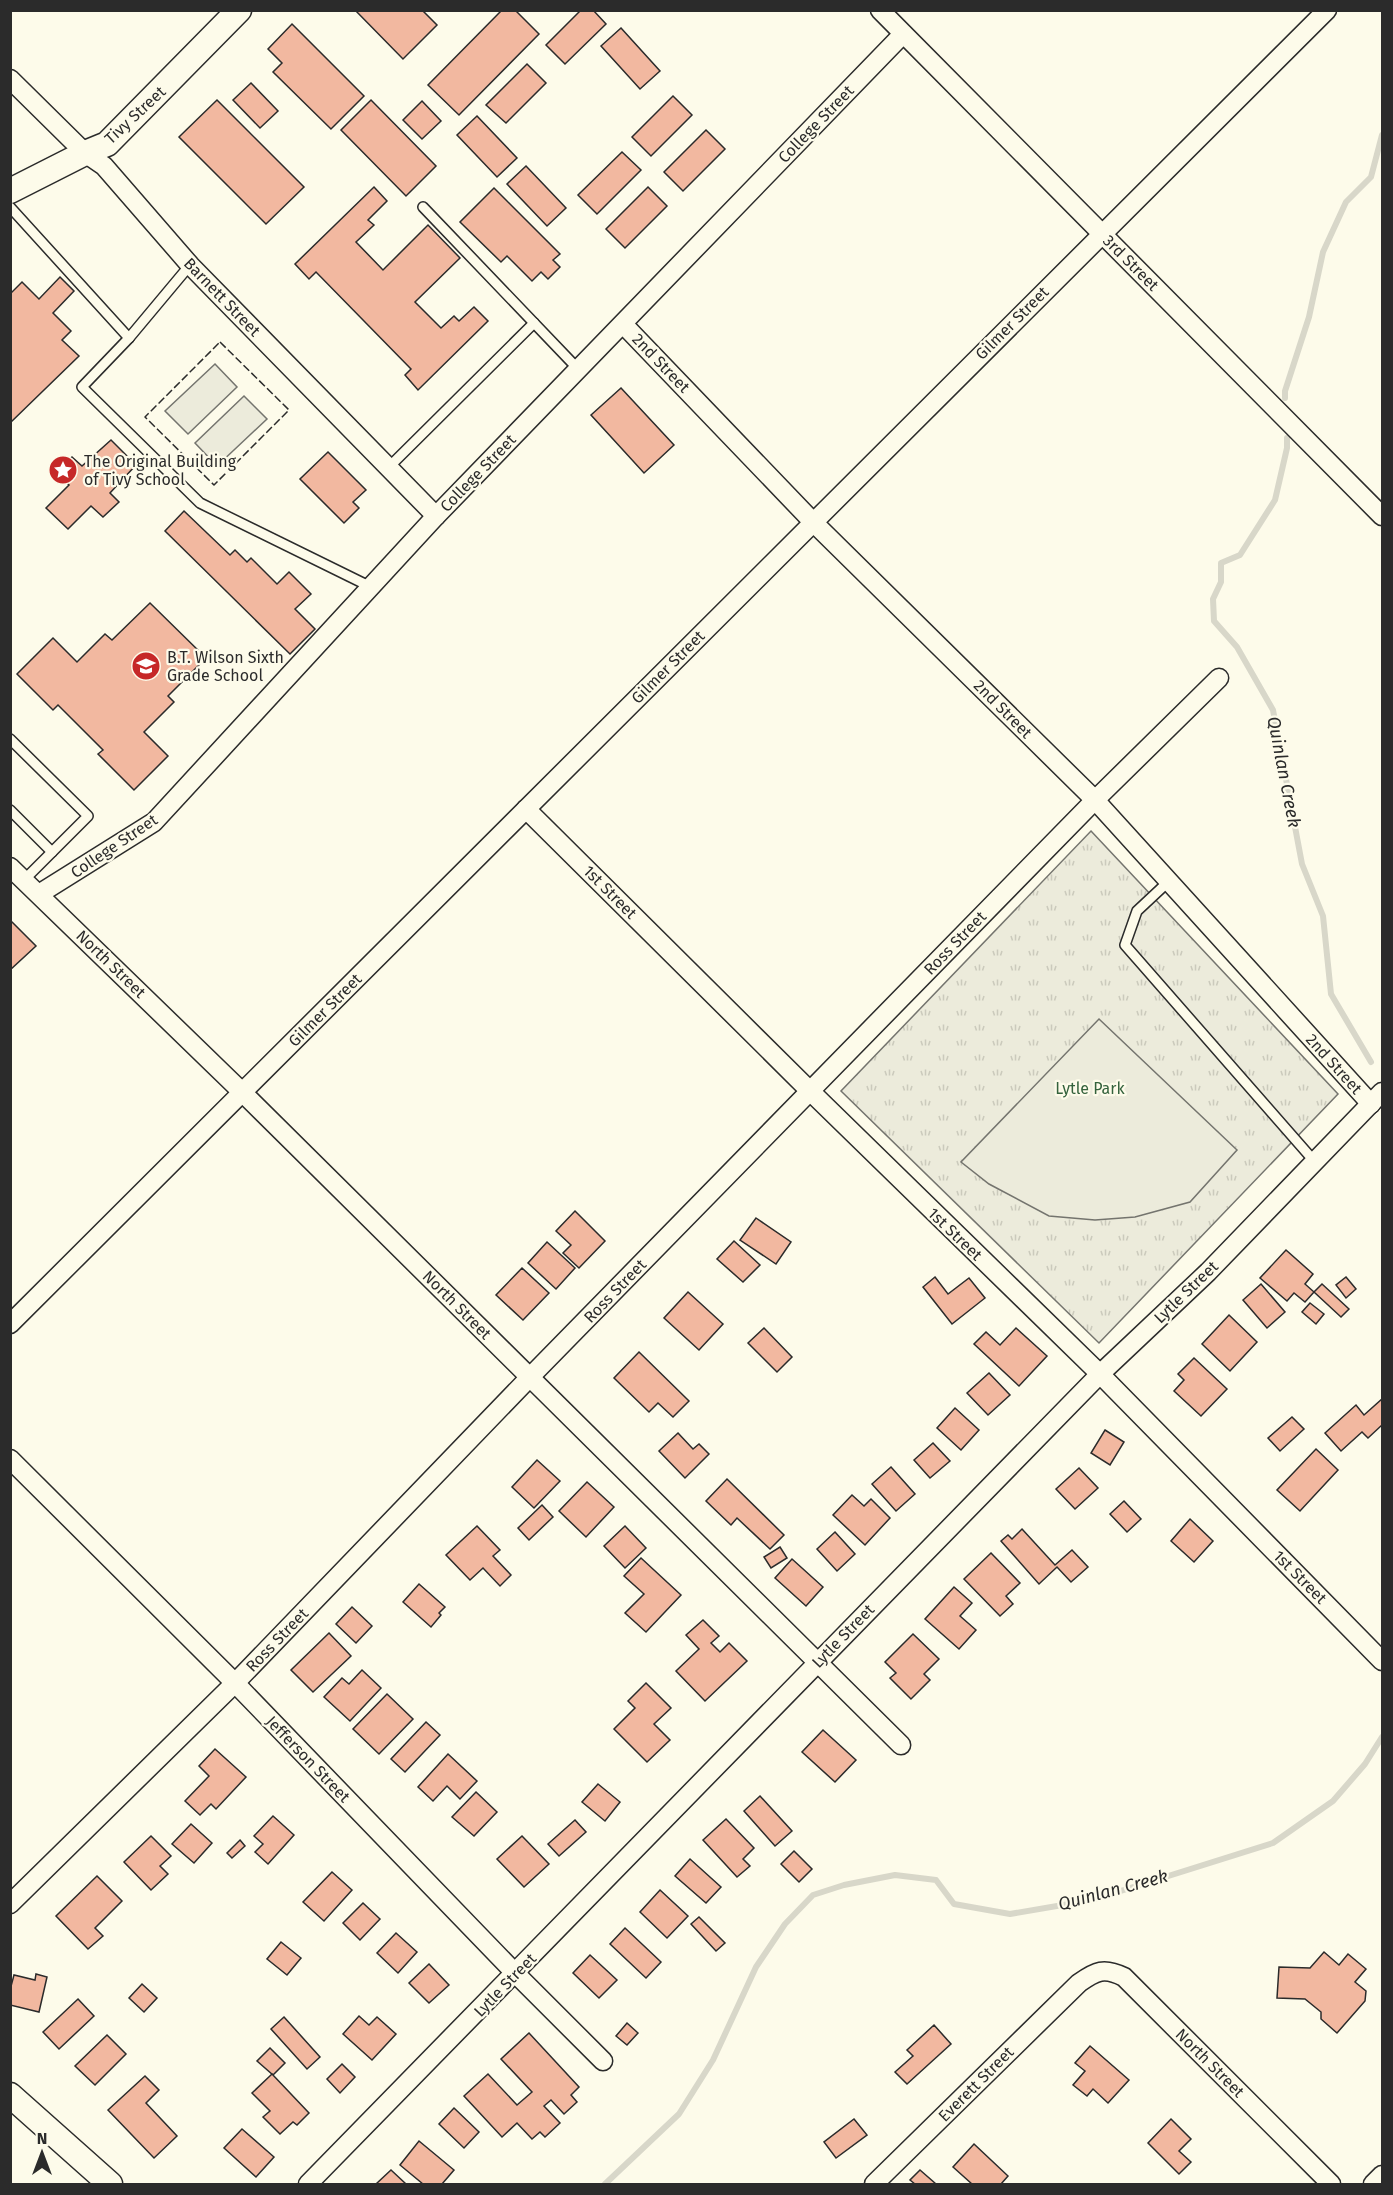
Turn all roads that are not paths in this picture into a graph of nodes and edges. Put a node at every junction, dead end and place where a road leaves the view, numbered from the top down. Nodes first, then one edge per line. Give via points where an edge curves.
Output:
1 (239, 10) edge
2 (880, 10) edge
3 (1327, 10) edge
4 (903, 34) junction
5 (10, 79) edge
6 (85, 153) junction
7 (10, 191) edge
8 (10, 207) edge
9 (423, 207) dead end
10 (1102, 233) junction
11 (190, 266) junction
12 (534, 323) junction
13 (623, 324) junction
14 (129, 338) junction
15 (579, 370) junction
16 (389, 467) junction
17 (436, 516) junction
18 (1383, 516) edge
19 (813, 522) junction
20 (372, 587) junction
21 (1219, 678) dead end
22 (12, 744) edge
23 (1095, 800) junction
24 (526, 809) junction
25 (10, 810) edge
26 (52, 852) junction
27 (10, 867) edge
28 (24, 880) junction
29 (1168, 882) junction
30 (39, 894) junction
31 (242, 1092) junction
32 (810, 1092) junction
33 (1377, 1098) edge
34 (1315, 1162) junction
35 (10, 1324) edge
36 (1100, 1374) junction
37 (530, 1377) junction
38 (10, 1459) edge
39 (1383, 1661) edge
40 (818, 1663) junction
41 (235, 1683) junction
42 (901, 1744) dead end
43 (10, 1904) edge
44 (516, 1974) junction
45 (1079, 1983) joint
46 (603, 2061) dead end
47 (10, 2095) edge
48 (1383, 2175) edge
49 (110, 2184) edge
50 (308, 2184) edge
51 (874, 2184) edge
52 (1331, 2184) edge
53 (1374, 2184) edge

1 - 6 street, Tivy Street via 119,134
2 - 4 street, 3rd Street
3 - 10 street, Gilmer Street
4 - 10 street, 3rd Street
4 - 13 street, College Street
5 - 6 street, Barnett Street
6 - 7 street, Tivy Street
6 - 11 street, Barnett Street via 104,166
8 - 14 lane
9 - 12 lane
10 - 18 street, 3rd Street
10 - 19 street, Gilmer Street
11 - 14 lane
11 - 16 street, Barnett Street
12 - 15 lane
12 - 16 lane
13 - 15 street, College Street
13 - 19 street, 2nd Street
14 - 20 lane via 82,387 200,503
15 - 17 street, College Street
16 - 17 street, Barnett Street
17 - 20 street, College Street
19 - 23 street, 2nd Street
19 - 24 street, Gilmer Street
20 - 30 street, College Street via 154,822
21 - 23 street, Ross Street
22 - 26 lane via 88,816
23 - 29 street, 2nd Street
23 - 32 street, Ross Street
24 - 31 street, Gilmer Street
24 - 32 street, 1st Street
25 - 26 lane
26 - 28 lane
27 - 28 street, North Street
28 - 30 street, North Street
29 - 33 street, 2nd Street
29 - 34 lane via 1137,911 1125,945
30 - 31 street, North Street
31 - 35 street, Gilmer Street
31 - 37 street, North Street
32 - 36 street, 1st Street
32 - 37 street, Ross Street
33 - 34 street, Lytle Street
34 - 36 street, Lytle Street via 1208,1272
36 - 39 street, 1st Street
36 - 40 street, Lytle Street
37 - 40 street, North Street
37 - 41 street, Ross Street
38 - 41 street, Jefferson Street
40 - 42 street, North Street
40 - 44 street, Lytle Street
41 - 43 street, Ross Street
41 - 44 street, Jefferson Street
44 - 46 street, Jefferson Street
44 - 50 street, Lytle Street
45 - 51 street, Everett Street
45 - 52 street, North Street via 1095,1972 1113,1972 1124,1977
47 - 49 street
48 - 53 street

